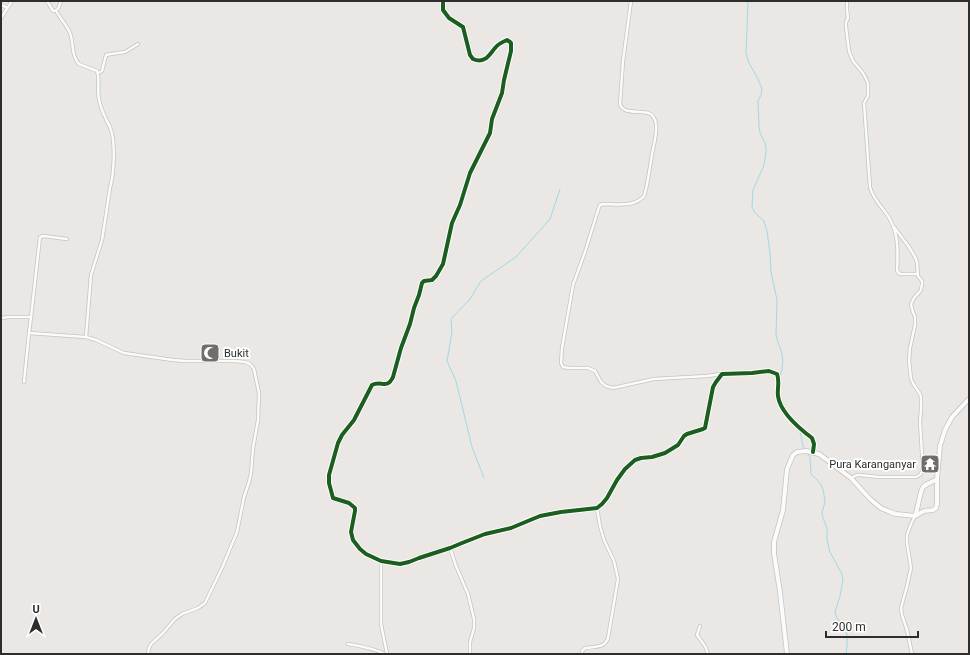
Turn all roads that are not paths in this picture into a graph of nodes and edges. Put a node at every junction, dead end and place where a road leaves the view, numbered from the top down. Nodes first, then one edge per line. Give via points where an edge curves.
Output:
1 (12, 1) edge
2 (47, 1) edge
3 (61, 1) edge
4 (443, 1) edge
5 (631, 1) edge
6 (847, 1) edge
7 (1, 5) edge
8 (8, 8) junction
9 (56, 11) junction
10 (1, 18) edge
11 (138, 44) dead end
12 (98, 73) junction
13 (894, 227) junction
14 (67, 239) dead end
15 (918, 274) junction
16 (1, 318) edge
17 (31, 318) junction
18 (29, 334) junction
19 (86, 337) junction
20 (722, 374) junction
21 (24, 382) dead end
22 (969, 399) edge
23 (812, 452) junction
24 (851, 478) junction
25 (937, 478) junction
26 (597, 508) junction
27 (915, 516) junction
28 (450, 548) junction
29 (381, 561) junction
30 (700, 626) dead end
31 (348, 644) dead end
32 (148, 654) edge
33 (386, 654) edge
34 (470, 654) edge
35 (582, 654) edge
36 (708, 654) edge
37 (787, 654) edge
38 (912, 654) edge

1 - 8 street
2 - 9 street via 53,11
3 - 9 street
4 - 29 street via 443,10 462,27 470,55 474,59 479,61 487,58 506,40 511,43 511,51 489,137 470,173 452,223 443,264 432,280 422,283 391,381 387,384 372,385 354,420 342,435 334,457 329,483 333,498 354,506 353,540 366,554
5 - 20 street via 620,104 625,110 647,112 654,117 656,124 650,169 641,199 633,203 603,204 599,207 572,285 560,363 563,367 588,368 595,371 601,382 613,388 654,379
6 - 13 street via 846,27 849,51 868,83 868,96 864,103 870,187
7 - 8 street
8 - 10 street
9 - 12 street via 70,34 77,62
11 - 12 street via 125,52 106,55 102,71
12 - 19 street via 97,93 112,133 113,173 102,240 91,275
13 - 15 street via 914,254
13 - 15 street via 897,271 900,274
14 - 17 street via 40,237
15 - 24 street via 922,284 921,290 911,304 915,325 909,361 911,379 921,397 922,474 916,477 857,475
16 - 17 street
17 - 18 street
18 - 19 street
18 - 21 street
19 - 32 street via 124,353 179,360 244,362 250,364 255,371 259,393 258,420 250,482 244,497 237,532 205,603 175,619 151,644
20 - 23 street via 777,374 780,403 785,412 812,438
20 - 26 street via 713,387 705,428 687,434 678,445 665,453 634,460
22 - 25 street via 952,417 945,430 940,446
23 - 24 street via 819,454
23 - 37 street via 797,452 791,458 787,469 782,515 774,542
24 - 27 street via 885,510
25 - 27 street via 922,489
25 - 27 street via 936,508
26 - 28 street via 540,516
26 - 35 street via 604,542 614,561 618,579 606,643 604,646 585,648
27 - 38 street via 908,535 911,568 901,608
28 - 29 street via 405,564
28 - 34 street via 468,594 474,619
29 - 33 street via 380,618
30 - 36 street via 697,635
31 - 33 street

